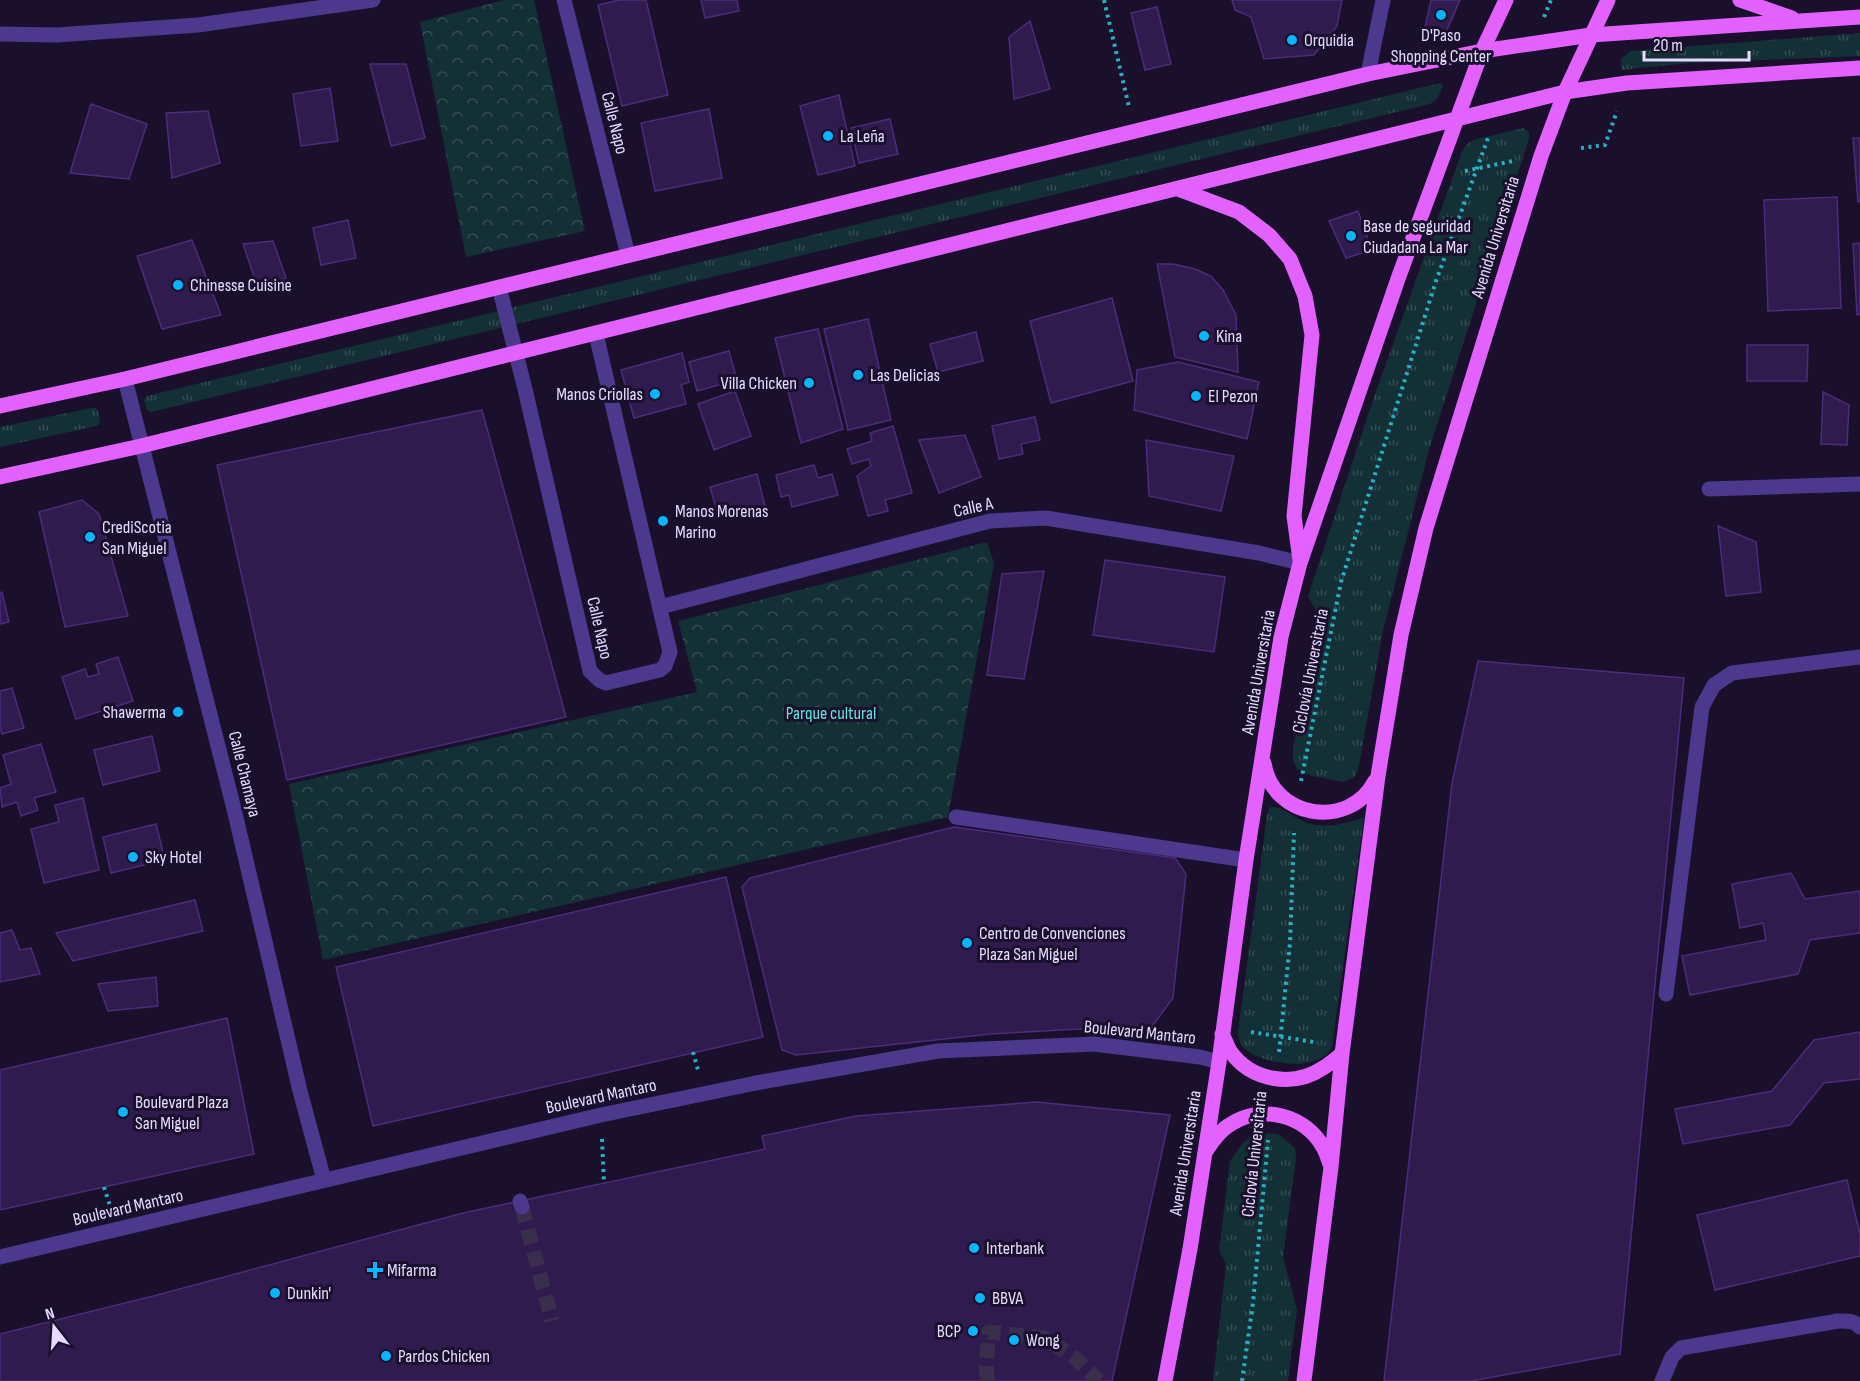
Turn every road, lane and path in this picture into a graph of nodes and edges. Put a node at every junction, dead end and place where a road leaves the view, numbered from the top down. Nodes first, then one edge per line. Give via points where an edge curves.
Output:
1 (374, 0) edge
2 (564, 0) edge
3 (1104, 0) edge
4 (1383, 0) edge
5 (1506, 0) edge
6 (1551, 0) edge
7 (1608, 0) edge
8 (1740, 0) edge
9 (1860, 17) edge
10 (1803, 21) junction
11 (0, 34) edge
12 (1591, 35) junction
13 (1531, 44) junction
14 (1482, 51) junction
15 (1860, 68) edge
16 (1368, 74) junction
17 (1565, 92) junction
18 (1502, 109) junction
19 (1617, 111) dead end
20 (1456, 120) junction
21 (1135, 131) junction
22 (1581, 148) dead end
23 (1523, 159) dead end
24 (1477, 168) junction
25 (1455, 173) dead end
26 (1178, 189) junction
27 (628, 255) junction
28 (499, 286) junction
29 (596, 334) junction
30 (516, 354) junction
31 (125, 379) junction
32 (0, 406) edge
33 (141, 446) junction
34 (0, 477) edge
35 (1860, 484) edge
36 (1709, 489) dead end
37 (1300, 563) junction
38 (660, 607) junction
39 (1860, 657) edge
40 (1263, 757) junction
41 (1378, 776) junction
42 (1295, 807) junction
43 (956, 817) dead end
44 (1246, 860) junction
45 (1666, 994) dead end
46 (1222, 1031) junction
47 (1281, 1037) junction
48 (1343, 1049) junction
49 (1219, 1062) junction
50 (1276, 1080) junction
51 (1271, 1114) junction
52 (602, 1115) junction
53 (1204, 1155) junction
54 (1331, 1167) junction
55 (324, 1180) junction
56 (604, 1183) dead end
57 (0, 1257) edge
58 (1860, 1327) edge
59 (1165, 1381) edge
60 (1242, 1381) edge
61 (1304, 1381) edge
62 (1662, 1381) edge

1 - 11 street via 198,25 57,35
2 - 27 street, Calle Napo
3 - 21 path
4 - 16 street
5 - 14 main road, Avenida Universitaria
6 - 13 path
7 - 12 main road, Avenida Universitaria
8 - 10 main road
9 - 10 main road
10 - 12 main road
12 - 13 main road
12 - 17 main road, Avenida Universitaria
13 - 14 main road
14 - 16 main road
14 - 20 main road, Avenida Universitaria
15 - 17 main road via 1627,83
16 - 21 main road
17 - 18 main road
17 - 41 main road, Avenida Universitaria via 1541,156 1426,528 1401,635
18 - 20 main road
18 - 24 path, Ciclovía Universitaria
19 - 22 path via 1605,145
20 - 26 main road
20 - 37 main road, Avenida Universitaria
21 - 27 main road
23 - 24 path
24 - 25 path
24 - 42 path, Ciclovía Universitaria via 1436,281 1341,582
26 - 29 main road
26 - 37 main road via 1239,212 1269,235 1290,259 1305,296 1312,335 1294,516
27 - 28 main road
28 - 30 street, Calle Napo
28 - 31 main road
29 - 30 main road
29 - 38 street, Calle Napo
30 - 33 main road
30 - 38 street, Calle Napo via 594,676 613,682 654,673 665,666 670,652
31 - 32 main road
31 - 33 street, Calle Chamaya
33 - 34 main road
33 - 55 street, Calle Chamaya
35 - 36 street
37 - 38 street, Calle A via 1069,521 990,521
37 - 40 main road, Avenida Universitaria via 1281,637
39 - 45 street via 1732,673 1714,685 1702,707
40 - 42 main road via 1276,792
40 - 44 main road, Avenida Universitaria
41 - 42 main road via 1364,796 1343,810 1319,814
41 - 48 main road, Avenida Universitaria
42 - 47 path, Ciclovía Universitaria via 1290,943
43 - 44 street
44 - 46 main road, Avenida Universitaria
46 - 47 path
46 - 49 main road, Avenida Universitaria
46 - 50 main road via 1230,1051 1243,1065
47 - 48 path
47 - 50 path, Ciclovía Universitaria
48 - 50 main road via 1322,1070 1300,1079
48 - 54 main road, Avenida Universitaria
49 - 52 street, Boulevard Mantaro via 1094,1044 938,1052 756,1083
49 - 53 main road, Avenida Universitaria
51 - 53 main road via 1250,1115 1231,1124 1215,1137
51 - 54 main road via 1292,1118 1310,1130
51 - 60 path, Ciclovía Universitaria
52 - 55 street, Boulevard Mantaro
52 - 56 path
53 - 59 main road, Avenida Universitaria
54 - 61 main road, Avenida Universitaria
55 - 57 street, Boulevard Mantaro
58 - 62 street via 1847,1320 1838,1321 1681,1348 1672,1356

